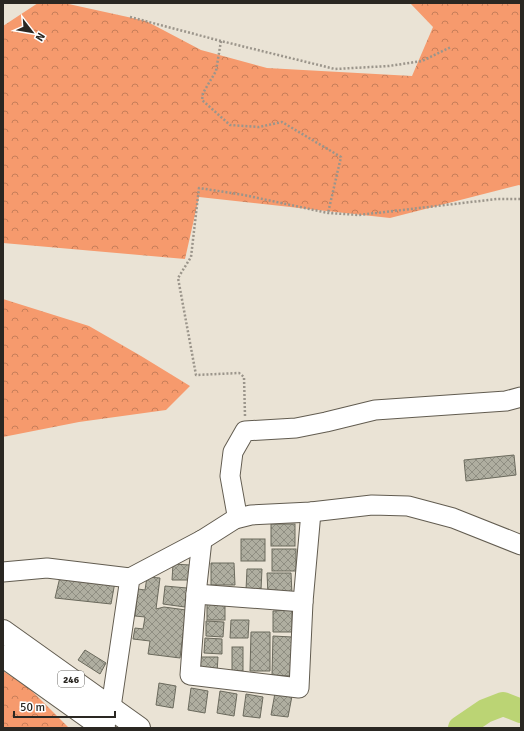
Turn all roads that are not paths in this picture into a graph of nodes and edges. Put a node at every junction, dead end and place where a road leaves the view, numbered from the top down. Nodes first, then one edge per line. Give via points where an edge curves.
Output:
1 (521, 397) edge
2 (311, 512) junction
3 (235, 519) junction
4 (202, 540) junction
5 (521, 545) edge
6 (3, 572) edge
7 (130, 578) junction
8 (196, 594) junction
9 (302, 602) junction
10 (3, 631) edge
11 (3, 656) edge
12 (111, 708) junction
13 (104, 728) edge
14 (139, 728) edge

1 - 3 street via 506,401 375,410 296,428 245,431 233,452 230,476 237,515
2 - 3 street via 251,515
2 - 5 street via 372,505 408,506 453,518
2 - 9 street
3 - 4 street
4 - 7 street
4 - 8 street
6 - 7 street via 47,568
7 - 12 street
8 - 9 street
8 - 9 street via 190,675 299,688
10 - 12 highway, 246
11 - 13 highway, 246
12 - 13 street
12 - 14 highway, 246

